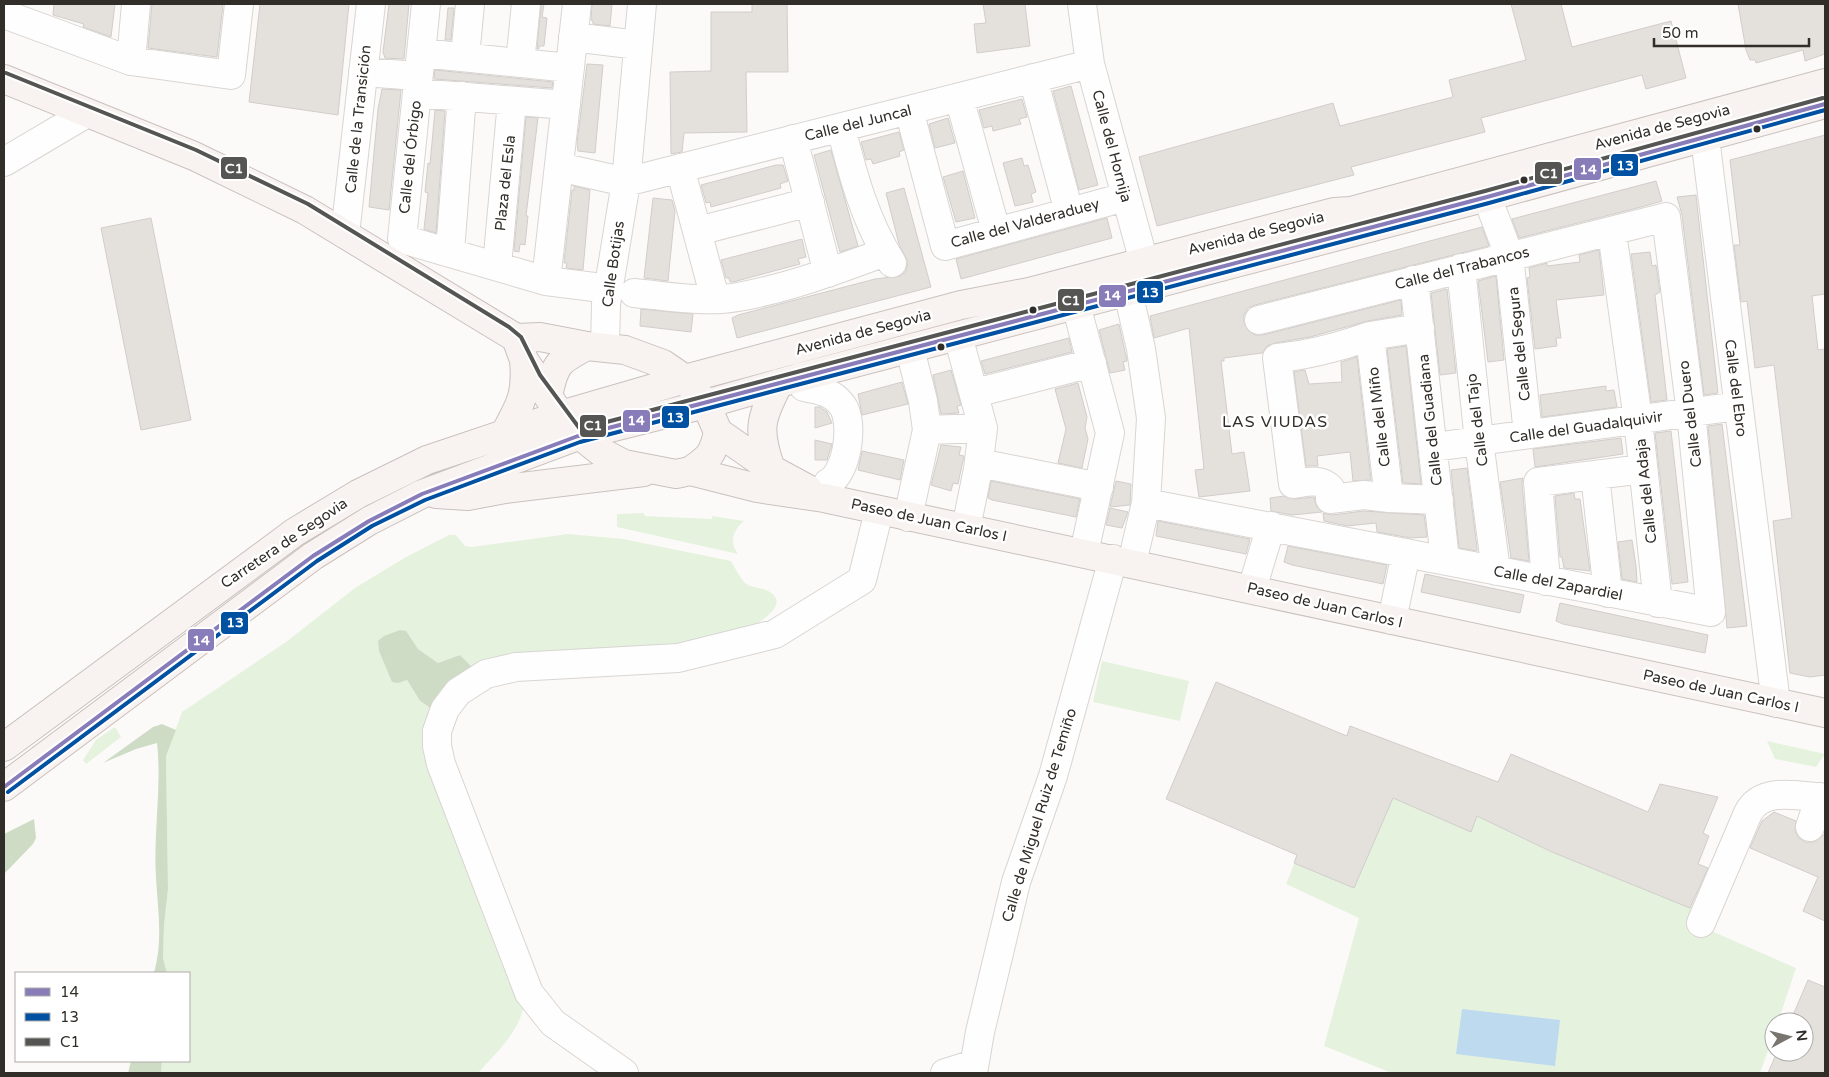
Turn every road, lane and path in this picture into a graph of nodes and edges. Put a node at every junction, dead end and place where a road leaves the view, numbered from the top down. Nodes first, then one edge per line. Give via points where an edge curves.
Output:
1 (136, 4) edge
2 (240, 4) edge
3 (371, 4) edge
4 (426, 4) edge
5 (470, 4) edge
6 (526, 4) edge
7 (577, 4) edge
8 (642, 4) edge
9 (1082, 4) edge
10 (18, 14) edge
11 (574, 37) junction
12 (638, 45) junction
13 (464, 57) junction
14 (131, 61) junction
15 (520, 63) junction
16 (1090, 64) junction
17 (570, 68) junction
18 (363, 72) junction
19 (418, 74) junction
20 (1033, 78) junction
21 (4, 79) edge
22 (1825, 83) edge
23 (462, 96) junction
24 (959, 97) junction
25 (512, 101) junction
26 (1755, 101) junction
27 (1825, 104) edge
28 (566, 105) junction
29 (909, 110) junction
30 (87, 113) junction
31 (842, 128) junction
32 (1705, 138) junction
33 (793, 139) junction
34 (4, 162) edge
35 (559, 167) junction
36 (680, 168) junction
37 (626, 182) junction
38 (1125, 196) junction
39 (1487, 197) junction
40 (810, 202) junction
41 (1069, 212) junction
42 (1666, 217) joint
43 (698, 231) junction
44 (996, 231) junction
45 (1612, 232) junction
46 (345, 234) junction
47 (450, 252) junction
48 (1509, 255) junction
49 (496, 266) junction
50 (1460, 268) junction
51 (828, 273) junction
52 (1141, 280) junction
53 (1414, 280) junction
54 (546, 281) junction
55 (594, 286) dead end
56 (634, 293) dead end
57 (715, 298) junction
58 (1076, 305) junction
59 (1259, 320) dead end
60 (1420, 328) junction
61 (958, 336) junction
62 (1370, 336) junction
63 (596, 346) junction
64 (520, 349) junction
65 (910, 349) junction
66 (1092, 363) junction
67 (685, 379) junction
68 (790, 380) junction
69 (975, 392) junction
70 (706, 404) junction
71 (554, 405) junction
72 (1738, 406) junction
73 (1690, 412) junction
74 (1638, 420) junction
75 (983, 428) junction
76 (927, 430) junction
77 (718, 432) junction
78 (505, 433) junction
79 (1528, 434) junction
80 (578, 436) junction
81 (1479, 441) junction
82 (1434, 447) junction
83 (979, 463) junction
84 (770, 468) junction
85 (1643, 469) junction
86 (652, 471) junction
87 (690, 471) junction
88 (1595, 475) junction
89 (1098, 486) junction
90 (826, 490) junction
91 (422, 494) junction
92 (1389, 498) junction
93 (1439, 500) junction
94 (1146, 503) junction
95 (880, 511) junction
96 (908, 517) junction
97 (1271, 526) junction
98 (966, 528) junction
99 (1084, 552) junction
100 (1406, 553) junction
101 (1444, 560) junction
102 (1122, 561) junction
103 (1496, 571) junction
104 (1546, 581) junction
105 (1252, 589) junction
106 (1608, 593) junction
107 (1658, 603) junction
108 (1712, 612) joint
109 (1392, 620) junction
110 (1776, 703) junction
111 (1825, 713) edge
112 (4, 747) edge
113 (4, 787) edge
114 (1823, 797) edge
115 (1810, 827) dead end
116 (1701, 923) dead end
117 (974, 1069) edge
118 (624, 1073) edge
119 (945, 1073) edge

1 - 14 street
2 - 14 street via 231,75
3 - 18 street, Calle de la Transición
4 - 19 street, Calle del Órbigo
5 - 13 street
6 - 15 street
7 - 11 street
8 - 12 street, Calle Botijas
9 - 16 street, Calle del Hornija
10 - 14 street
11 - 12 street
11 - 17 street
12 - 37 street, Calle Botijas
13 - 15 street
13 - 19 street
15 - 17 street
16 - 20 street, Calle del Juncal
16 - 38 street, Calle del Hornija
17 - 28 street
18 - 19 street
18 - 46 street, Calle de la Transición
19 - 23 street
19 - 47 street, Calle del Órbigo via 402,238
20 - 24 street, Calle del Juncal
20 - 41 street
21 - 30 main road, Paseo de Juan Carlos I
22 - 26 main road, Avenida de Segovia
23 - 25 street
23 - 47 street
24 - 29 street, Calle del Juncal
24 - 44 street
25 - 28 street
25 - 49 street, Plaza del Esla
26 - 32 street via 1711,122
26 - 52 main road, Avenida de Segovia via 1680,124 1334,212
27 - 32 main road, Avenida de Segovia
28 - 35 street
29 - 31 street, Calle del Juncal
29 - 44 street, Calle del Valderaduey via 945,246
30 - 34 street
30 - 46 main road, Paseo de Juan Carlos I via 194,156 305,210
31 - 33 street, Calle del Juncal
31 - 51 street via 868,221 888,257
32 - 39 main road, Avenida de Segovia
32 - 72 street, Calle del Ebro
33 - 36 street, Calle del Juncal
33 - 40 street
35 - 37 street
35 - 54 street
36 - 37 street, Calle del Juncal
36 - 43 street
37 - 63 street, Calle Botijas
38 - 41 street, Calle del Valderaduey
38 - 52 street, Calle del Hornija
39 - 48 street, Calle del Segura
39 - 52 main road, Avenida de Segovia
40 - 43 street
40 - 51 street
41 - 44 street, Calle del Valderaduey
42 - 45 street, Calle del Trabancos
42 - 73 street, Calle del Duero
43 - 57 street
45 - 48 street, Calle del Trabancos
45 - 74 street, Calle del Adaja
46 - 64 main road, Paseo de Juan Carlos I
47 - 49 street
48 - 50 street, Calle del Trabancos
48 - 79 street, Calle del Segura
49 - 54 street
50 - 53 street, Calle del Trabancos
50 - 81 street, Calle del Tajo
51 - 57 street via 737,297
52 - 58 main road, Avenida de Segovia
52 - 67 main road, Avenida de Segovia via 1029,292 961,306
52 - 94 street via 1141,350 1151,418
53 - 59 street, Calle del Trabancos
53 - 60 street, Calle del Guadiana
54 - 55 street
56 - 57 street
58 - 61 main road, Avenida de Segovia
58 - 66 street
60 - 62 street
60 - 82 street, Calle del Guadiana
61 - 65 main road, Avenida de Segovia
61 - 69 street
62 - 92 street, Calle del Miño
62 - 92 street via 1330,350 1277,358 1294,484 1325,482 1330,488 1330,499 1364,495
63 - 64 main road via 540,337
63 - 67 main road via 625,350 663,364
63 - 71 main road via 564,358 554,371
64 - 71 main road, Paseo de Juan Carlos I
64 - 78 main road via 526,383 521,405
65 - 68 main road, Avenida de Segovia
65 - 76 street
66 - 69 street
66 - 89 street via 1110,433
67 - 70 main road
67 - 71 main road, Carretera de Segovia
68 - 70 main road, Avenida de Segovia
68 - 84 main road via 768,405 762,424 762,443
68 - 90 street via 804,387 826,391 843,406 846,416 845,458 836,479
69 - 75 street
70 - 77 main road
70 - 80 main road, Carretera de Segovia
71 - 78 main road, Carretera de Segovia
71 - 80 main road, Paseo de Juan Carlos I
72 - 73 street, Calle del Guadalquivir
72 - 110 street, Calle del Ebro
73 - 74 street, Calle del Guadalquivir
73 - 108 street, Calle del Duero
74 - 79 street, Calle del Guadalquivir
74 - 85 street, Calle del Adaja
75 - 76 street
75 - 83 street
76 - 96 street
77 - 84 main road, Paseo de Juan Carlos I
77 - 87 main road via 709,458
78 - 112 main road, Carretera de Segovia via 427,460 358,494 295,532
79 - 81 street, Calle del Guadalquivir
80 - 86 main road, Paseo de Juan Carlos I via 624,464
80 - 91 main road, Carretera de Segovia
81 - 82 street, Calle del Guadalquivir
81 - 103 street, Calle del Tajo
82 - 93 street, Calle del Guadiana
83 - 89 street
83 - 98 street
84 - 90 main road, Paseo de Juan Carlos I
85 - 88 street
85 - 107 street, Calle del Adaja
86 - 87 main road, Paseo de Juan Carlos I via 676,474
86 - 91 main road via 468,496
87 - 90 main road, Paseo de Juan Carlos I via 757,488
88 - 104 street via 1538,482
88 - 106 street
89 - 99 street
90 - 95 main road, Paseo de Juan Carlos I
91 - 113 main road, Carretera de Segovia via 369,521 313,556
92 - 93 street
93 - 101 street, Calle del Guadiana
94 - 97 street, Calle del Zapardiel
94 - 102 street
95 - 96 main road, Paseo de Juan Carlos I
95 - 118 street via 862,580 775,634 678,658 500,670 458,692 441,718 437,732 441,764 529,993 553,1023
96 - 98 main road, Paseo de Juan Carlos I
97 - 100 street, Calle del Zapardiel
97 - 105 street
98 - 99 main road, Paseo de Juan Carlos I
99 - 102 main road, Paseo de Juan Carlos I
100 - 101 street, Calle del Zapardiel
100 - 109 street
101 - 103 street, Calle del Zapardiel
102 - 105 main road, Paseo de Juan Carlos I
102 - 117 street, Calle de Miguel Ruiz de Temiño via 1016,882
103 - 104 street, Calle del Zapardiel
104 - 106 street, Calle del Zapardiel
105 - 109 main road, Paseo de Juan Carlos I
106 - 107 street, Calle del Zapardiel
107 - 108 street, Calle del Zapardiel
109 - 110 main road, Paseo de Juan Carlos I
110 - 111 main road, Paseo de Juan Carlos I
114 - 115 street
114 - 116 street via 1773,795 1754,802
117 - 119 street

